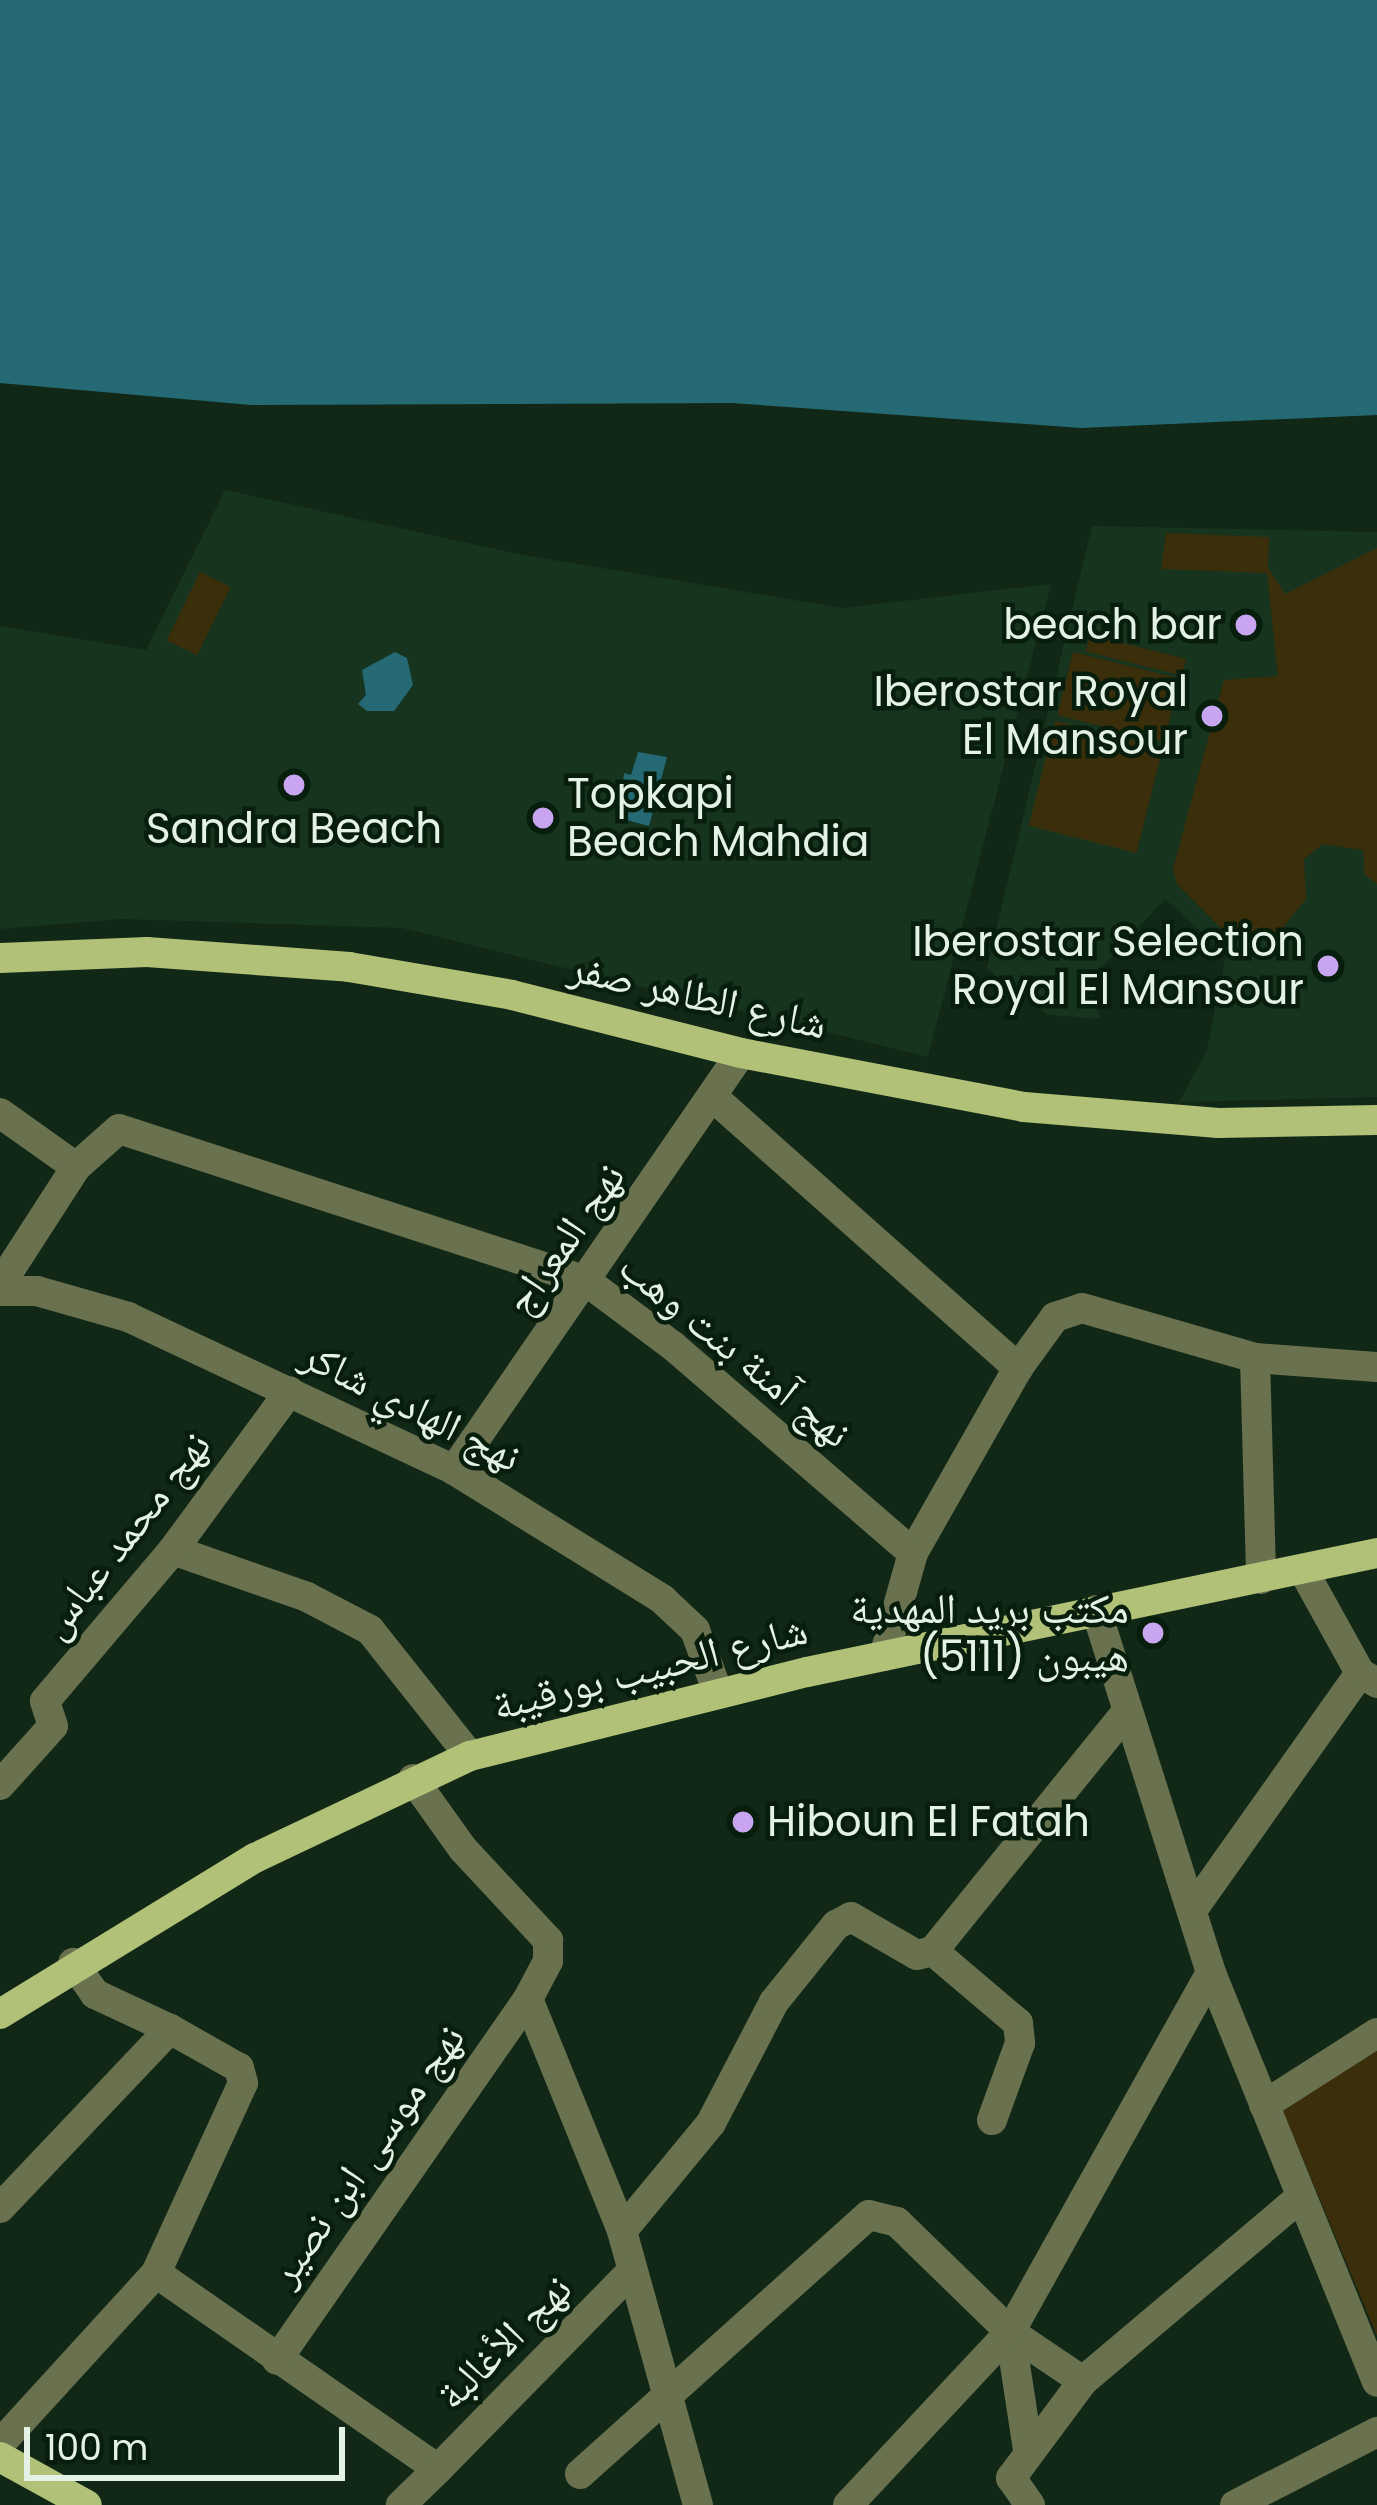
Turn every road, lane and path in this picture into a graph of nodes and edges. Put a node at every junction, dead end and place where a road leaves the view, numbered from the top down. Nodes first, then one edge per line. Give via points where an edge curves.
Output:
1 (0, 958) edge
2 (741, 1053) junction
3 (714, 1098) junction
4 (0, 1113) edge
5 (1377, 1120) edge
6 (684, 1141) junction
7 (76, 1167) junction
8 (549, 1268) junction
9 (586, 1282) junction
10 (0, 1288) edge
11 (1255, 1358) junction
12 (1377, 1367) edge
13 (1018, 1368) junction
14 (290, 1391) junction
15 (454, 1470) junction
16 (173, 1550) junction
17 (914, 1552) junction
18 (1377, 1553) edge
19 (1303, 1570) junction
20 (1261, 1579) junction
21 (1096, 1610) junction
22 (884, 1656) junction
23 (1368, 1678) edge
24 (718, 1693) junction
25 (1126, 1712) junction
26 (470, 1756) junction
27 (413, 1779) junction
28 (0, 1785) edge
29 (1193, 1909) junction
30 (933, 1951) junction
31 (73, 1964) junction
32 (1211, 1973) junction
33 (528, 1999) junction
34 (0, 2014) edge
35 (170, 2029) junction
36 (1377, 2033) edge
37 (1264, 2105) junction
38 (992, 2120) dead end
39 (1301, 2197) junction
40 (0, 2208) edge
41 (622, 2231) junction
42 (156, 2272) junction
43 (631, 2273) junction
44 (1010, 2332) junction
45 (277, 2360) junction
46 (1083, 2381) junction
47 (1377, 2382) edge
48 (669, 2396) junction
49 (1377, 2432) edge
50 (0, 2444) edge
51 (1028, 2449) junction
52 (0, 2457) edge
53 (438, 2469) junction
54 (580, 2474) dead end
55 (88, 2505) edge
56 (401, 2505) edge
57 (698, 2505) edge
58 (848, 2505) edge
59 (1030, 2505) edge
60 (1235, 2505) edge

1 - 2 main road, شارع الطاهر صفر via 194,953 349,968 512,995
2 - 3 street, نهج المعراج
2 - 5 main road, شارع الطاهر صفر via 1118,1118
3 - 6 street, نهج المعراج
3 - 13 street
4 - 7 street
6 - 8 street via 580,1253
6 - 9 street, نهج المعراج
7 - 8 street, نهج آمنة بنت وهب via 109,1132 144,1132
7 - 10 street
8 - 9 street, نهج آمنة بنت وهب
9 - 15 street, نهج المعراج
9 - 17 street, نهج آمنة بنت وهب
10 - 14 street, نهج الهادي شاكر via 86,1302
11 - 12 street
11 - 13 street via 1082,1308 1055,1317
11 - 20 street
13 - 17 street
14 - 15 street, نهج الهادي شاكر
14 - 16 street, نهج محمد عباس
15 - 24 street, نهج الهادي شاكر via 662,1599 695,1630
16 - 26 street via 307,1597 370,1630
16 - 28 street, نهج محمد عباس via 45,1701 53,1726
17 - 22 street
18 - 19 main road, شارع الحبيب بورقيبة
19 - 20 main road, شارع الحبيب بورقيبة
19 - 23 street
20 - 21 main road, شارع الحبيب بورقيبة
21 - 22 main road, شارع الحبيب بورقيبة
21 - 25 street
22 - 24 main road, شارع الحبيب بورقيبة
23 - 29 street
24 - 26 main road, شارع الحبيب بورقيبة
25 - 29 street
25 - 30 street
26 - 27 main road, شارع الحبيب بورقيبة
27 - 31 main road, شارع الحبيب بورقيبة via 255,1858
27 - 33 street, نهج موسى ابن نصير via 463,1849 548,1940 548,1961
29 - 32 street
30 - 38 street via 1018,2023 1020,2043
30 - 41 street via 916,1955 851,1917 836,1925 774,2002 710,2123
31 - 34 main road, شارع الحبيب بورقيبة
31 - 35 street via 95,1994
32 - 37 street
32 - 44 street
33 - 41 street
33 - 45 street, نهج موسى ابن نصير
35 - 40 street
35 - 42 street via 244,2078
36 - 37 street
37 - 39 street
39 - 46 street
39 - 47 street
41 - 43 street
42 - 45 street
42 - 50 street
43 - 48 street
43 - 53 street, نهج الأغالبة
44 - 46 street
44 - 48 street via 897,2222 869,2215
44 - 51 street
44 - 58 street
45 - 53 street
46 - 51 street
48 - 54 street
48 - 57 street
49 - 60 street
51 - 59 street via 1011,2478
52 - 55 main road
53 - 56 street, نهج الأغالبة

